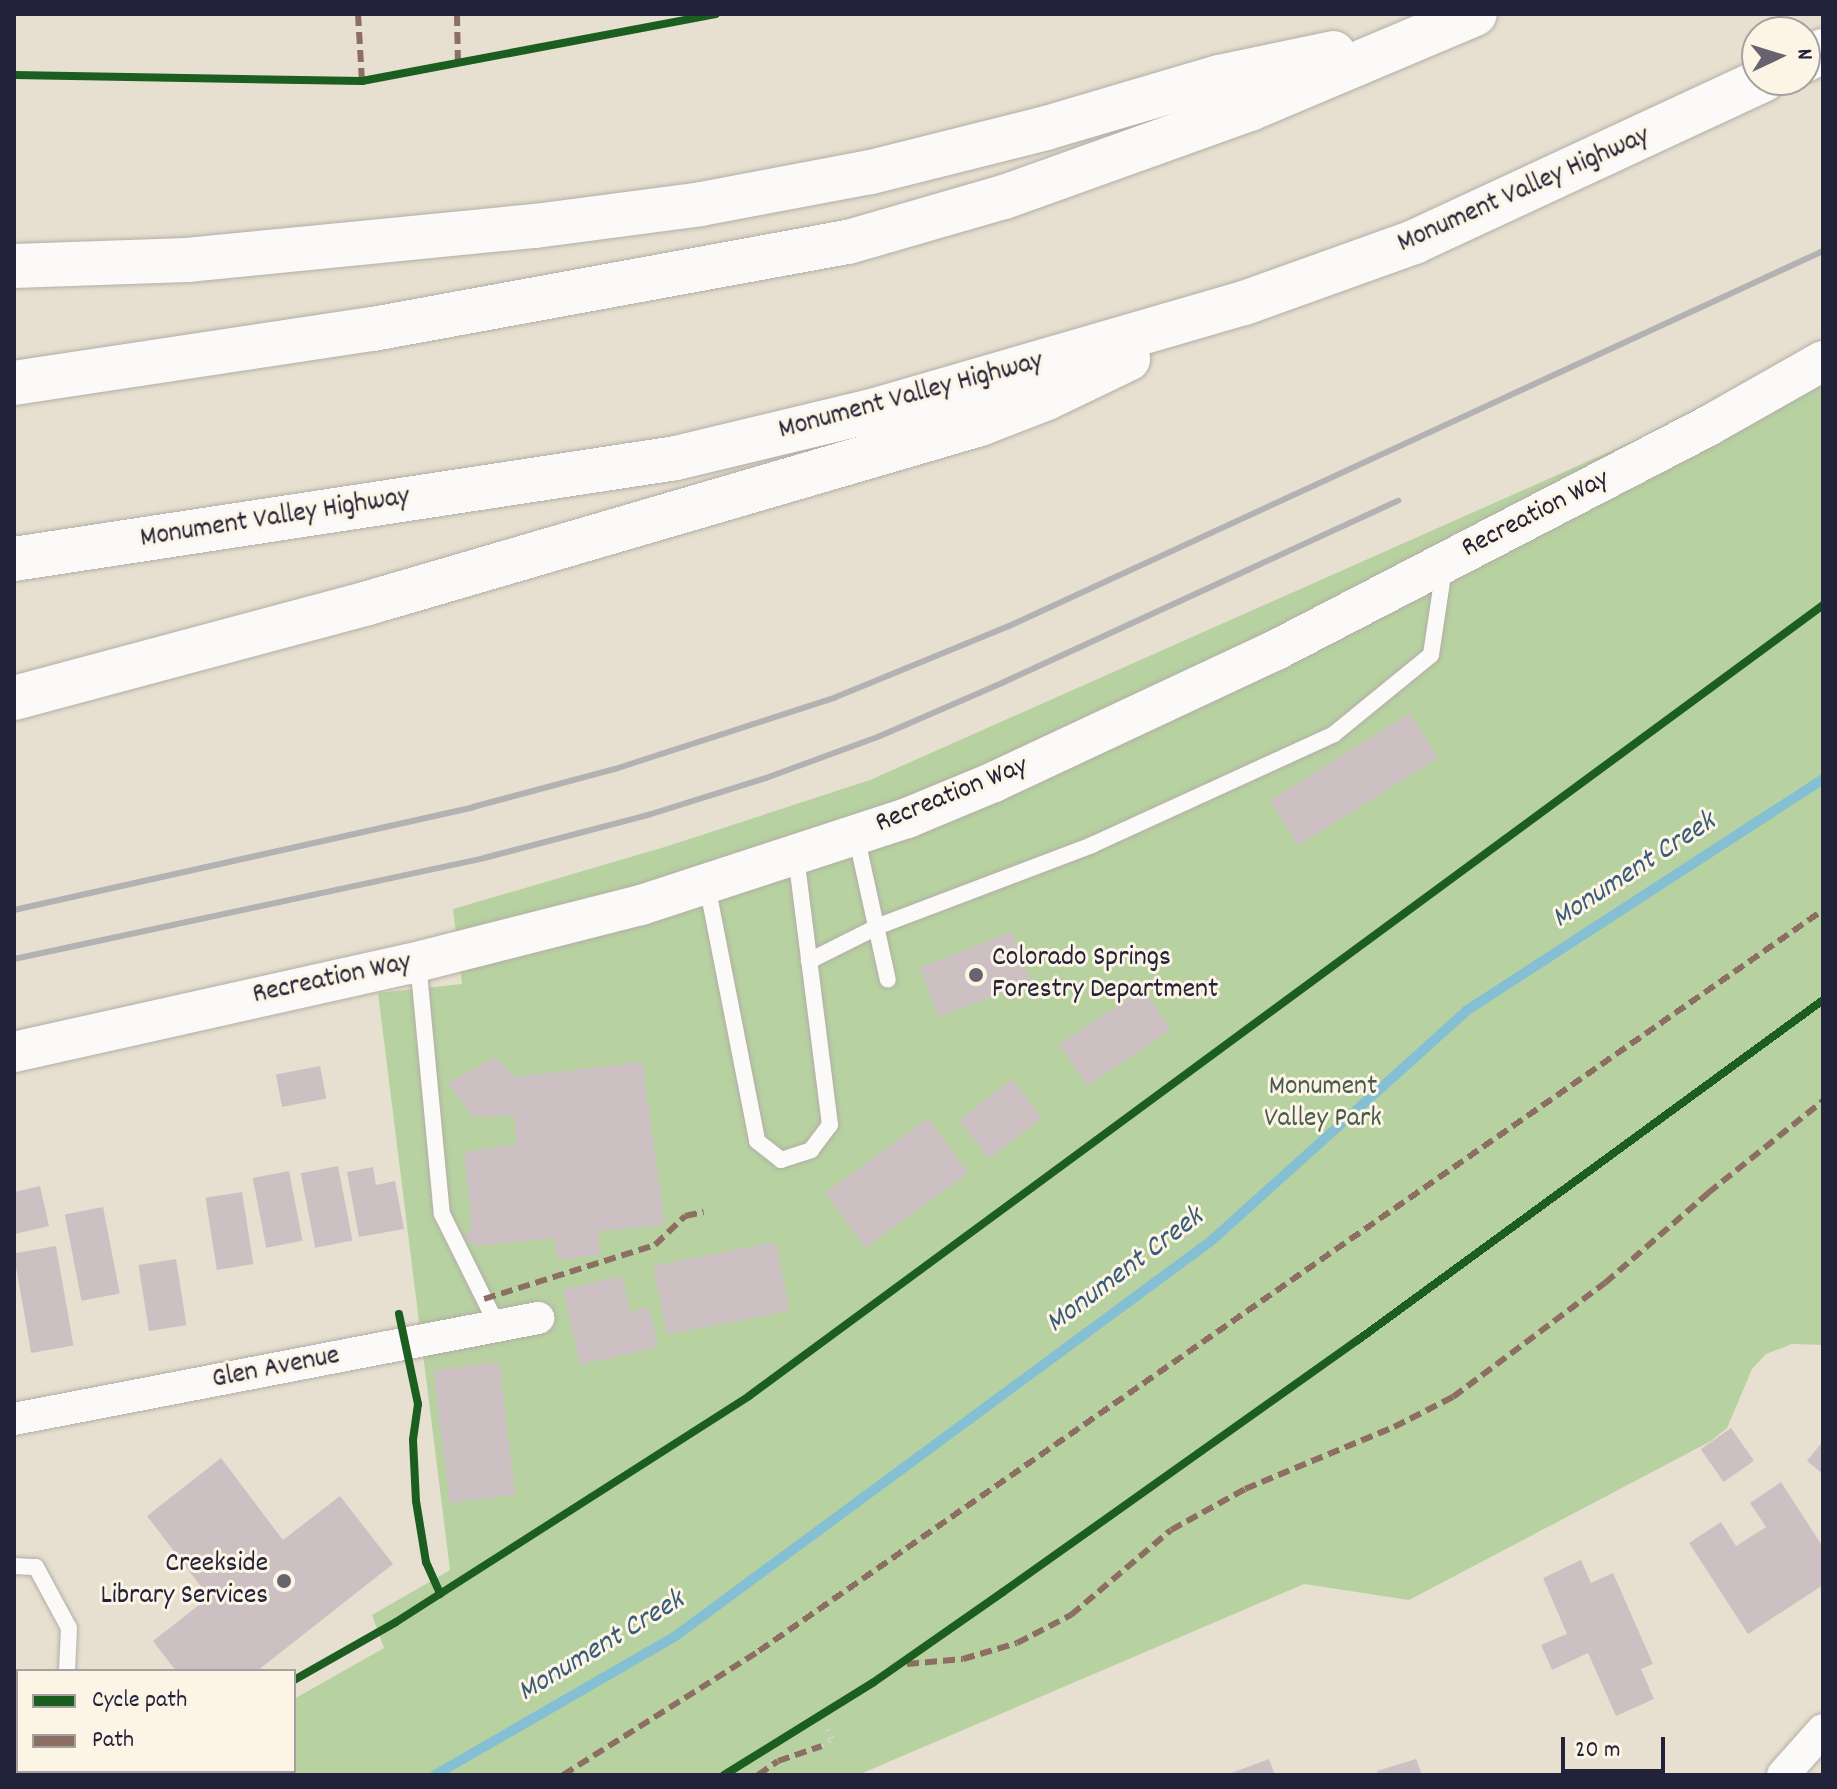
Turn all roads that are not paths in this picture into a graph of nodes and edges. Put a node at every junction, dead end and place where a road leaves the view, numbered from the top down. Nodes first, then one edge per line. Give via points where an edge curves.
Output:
1 (1458, 22) edge
2 (1741, 90) edge
3 (14, 266) edge
4 (1244, 303) junction
5 (1823, 361) edge
6 (14, 383) edge
7 (14, 559) edge
8 (1444, 563) junction
9 (14, 698) edge
10 (856, 835) junction
11 (796, 855) junction
12 (707, 883) junction
13 (879, 926) junction
14 (809, 961) junction
15 (418, 962) junction
16 (888, 980) dead end
17 (14, 1052) edge
18 (538, 1318) dead end
19 (497, 1325) junction
20 (14, 1419) edge
21 (14, 1566) edge
22 (67, 1669) edge
23 (1823, 1730) edge
24 (1783, 1775) edge

1 - 3 highway via 1219,77 871,172 701,204 187,260
1 - 6 highway via 1250,109 1004,197 848,242 373,329
2 - 4 highway, Monument Valley Highway via 1414,242
4 - 7 highway, Monument Valley Highway via 872,411 676,458
4 - 9 highway via 1047,398 980,424 368,603
5 - 8 street, Recreation Way
8 - 10 street, Recreation Way via 1276,650 994,782
8 - 13 lane via 1431,655 1334,734 1092,845
10 - 11 street, Recreation Way
10 - 13 lane
11 - 12 street, Recreation Way
11 - 14 lane
12 - 14 lane via 757,1141 781,1160 811,1150 830,1125
12 - 15 street, Recreation Way
13 - 14 lane
13 - 16 lane
15 - 17 street, Recreation Way
15 - 19 lane via 442,1214
18 - 19 street, Glen Avenue
19 - 20 street, Glen Avenue
21 - 22 lane via 36,1567 69,1628
23 - 24 street

